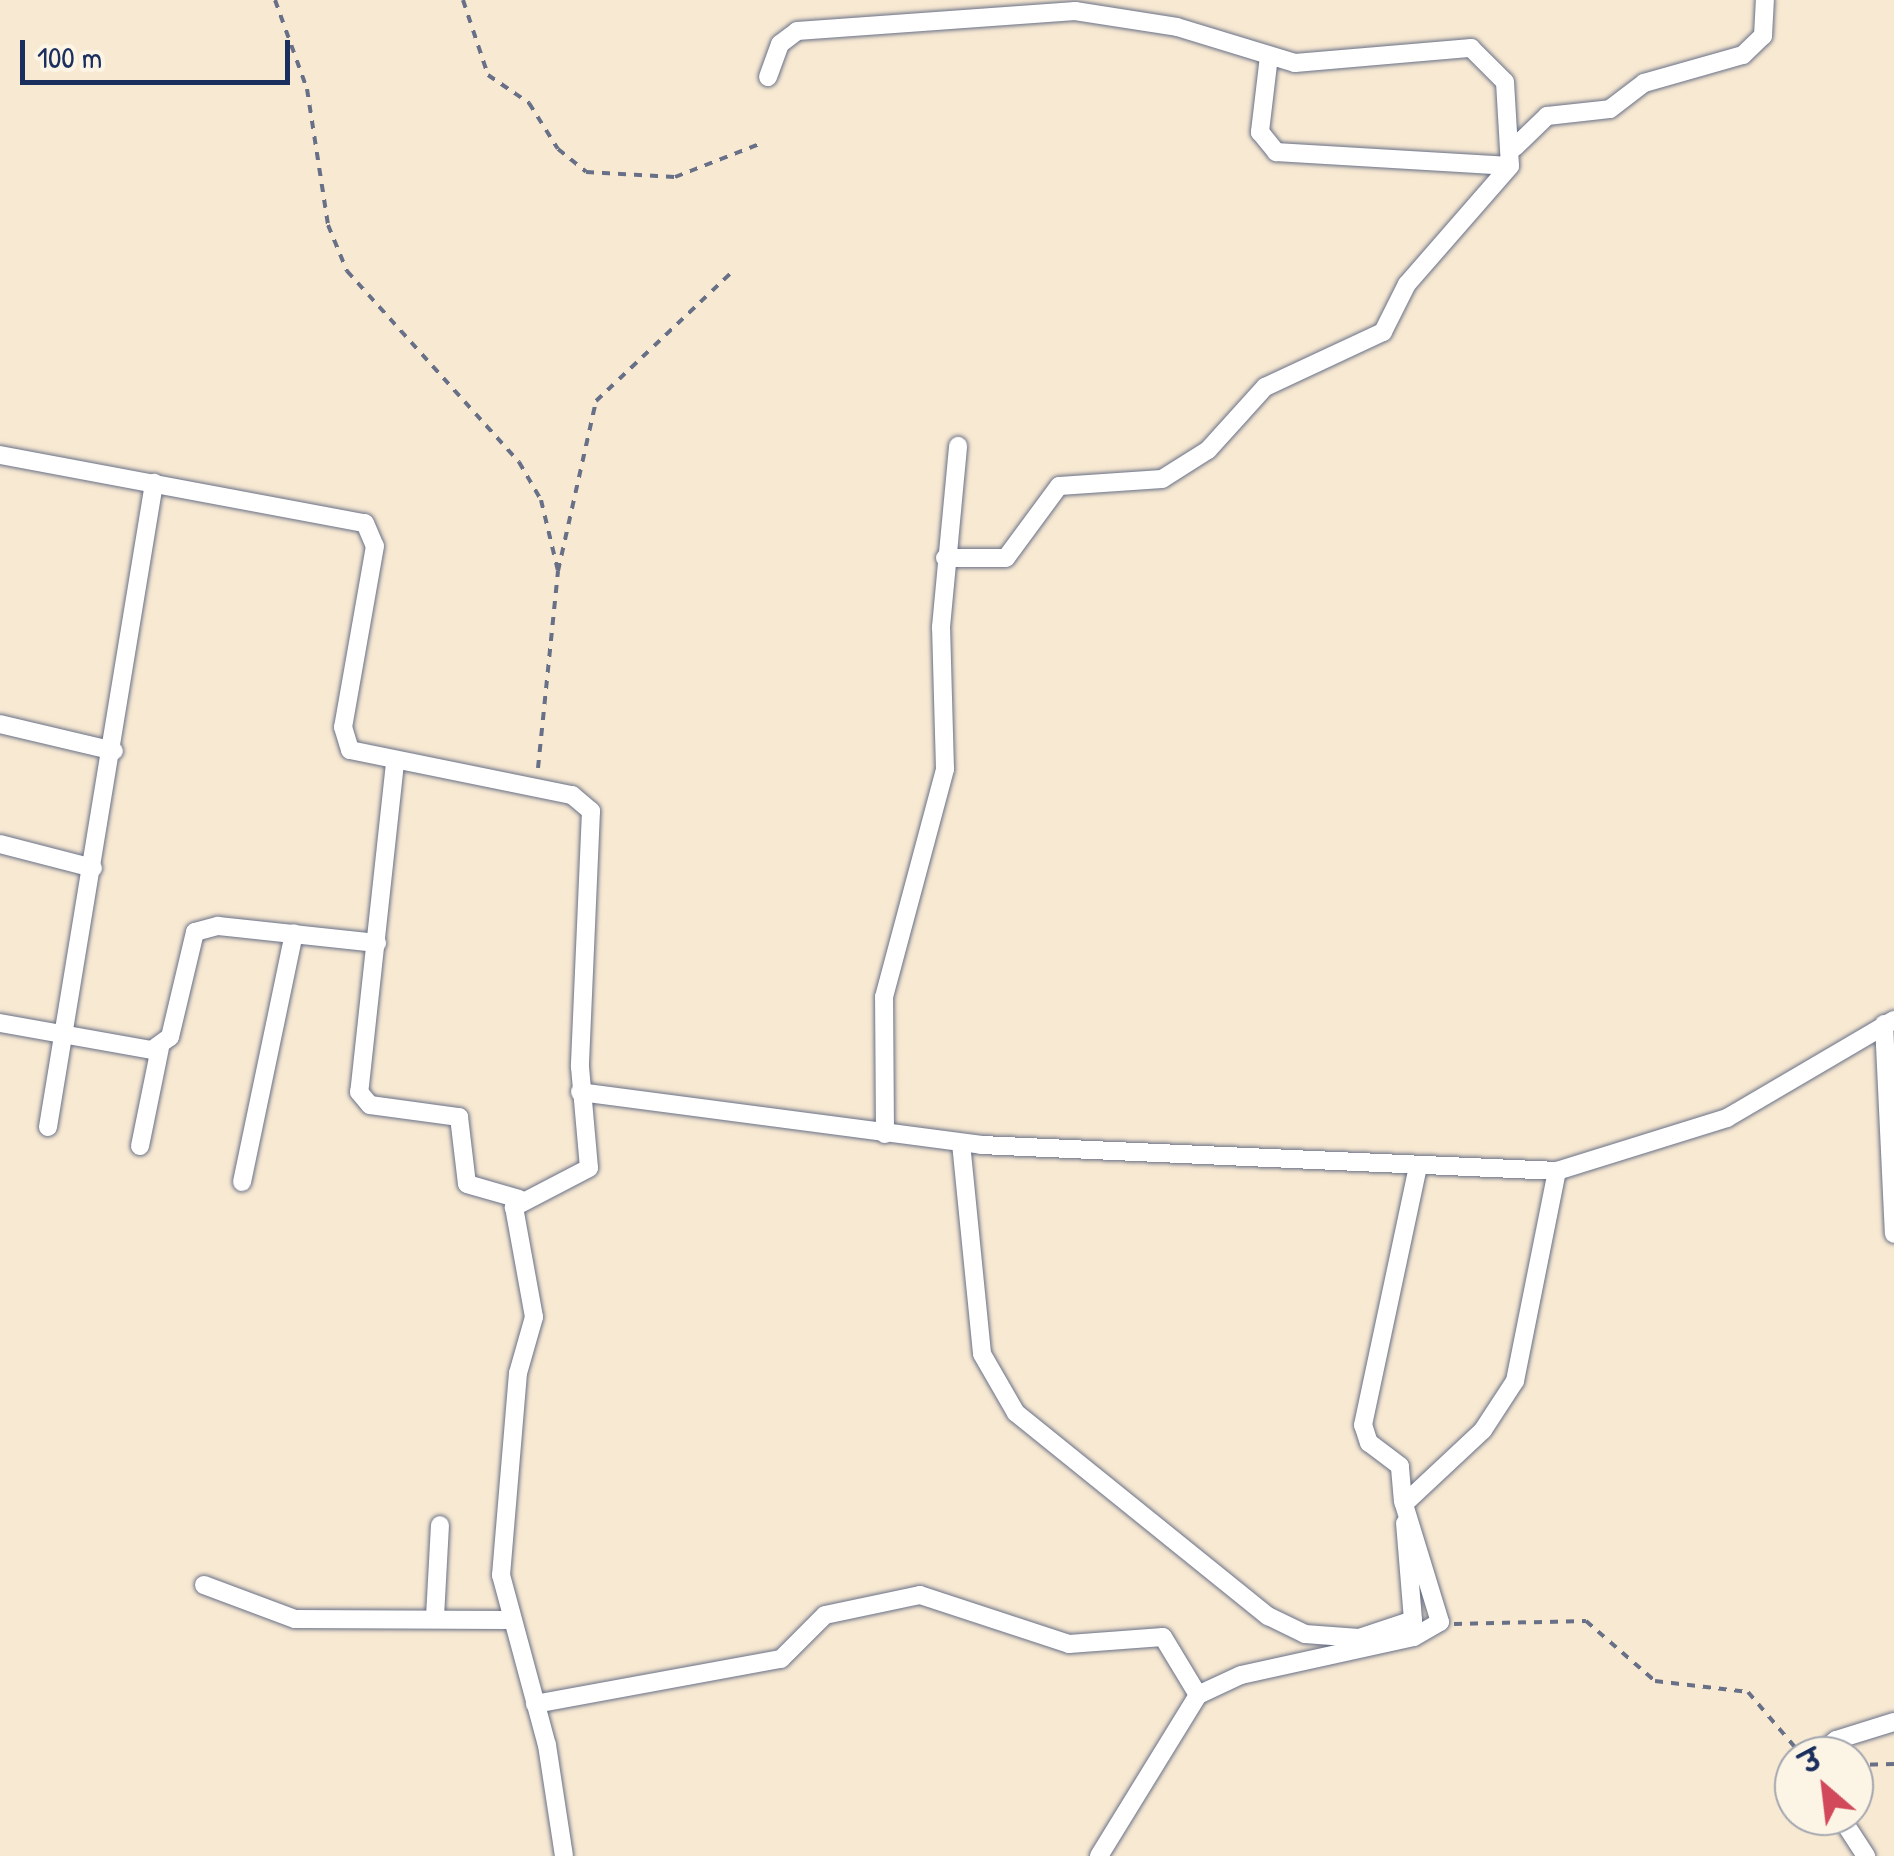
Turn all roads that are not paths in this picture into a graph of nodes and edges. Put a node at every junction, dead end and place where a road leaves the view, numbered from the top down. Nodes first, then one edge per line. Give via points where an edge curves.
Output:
1 (1765, 0) edge
2 (1268, 56) junction
3 (768, 77) dead end
4 (1513, 156) junction
5 (958, 446) dead end
6 (0, 455) edge
7 (154, 483) junction
8 (945, 558) junction
9 (1, 730) edge
10 (114, 752) junction
11 (395, 763) junction
12 (0, 844) edge
13 (93, 868) junction
14 (294, 932) junction
15 (377, 943) junction
16 (1889, 1022) edge
17 (0, 1023) edge
18 (65, 1033) junction
19 (160, 1048) junction
20 (580, 1092) junction
21 (48, 1127) dead end
22 (885, 1134) junction
23 (961, 1143) junction
24 (140, 1146) dead end
25 (1418, 1167) junction
26 (1557, 1171) junction
27 (242, 1182) dead end
28 (520, 1199) junction
29 (1894, 1234) edge
30 (1404, 1517) junction
31 (440, 1525) dead end
32 (204, 1585) dead end
33 (434, 1617) junction
34 (508, 1620) junction
35 (1198, 1694) junction
36 (535, 1704) junction
37 (1894, 1722) edge
38 (1849, 1736) edge
39 (564, 1856) edge
40 (1098, 1856) edge

1 - 4 street via 1762,36 1744,55 1644,84 1610,110 1547,116
2 - 3 street via 1177,27 1075,11 797,32 780,44
2 - 4 street via 1313,62 1471,48 1505,82
2 - 4 street via 1260,132 1276,152
4 - 8 street via 1407,284 1370,341 1265,386 1208,450 1162,478 1059,486 1006,558
5 - 8 street
6 - 7 street
7 - 10 street
7 - 11 street via 366,524 374,546 343,726 350,750
8 - 22 street via 946,769 884,997
9 - 10 street
10 - 13 street
11 - 15 street
11 - 20 street via 572,794 594,821
12 - 13 street
13 - 18 street
14 - 15 street
14 - 19 street via 195,932
14 - 27 street
15 - 28 street via 363,1100 459,1117 467,1184
16 - 26 street via 1727,1118
16 - 29 street
17 - 18 street
18 - 19 street
18 - 21 street
19 - 24 street
20 - 22 street
20 - 28 street via 589,1168 573,1183
22 - 23 street
23 - 25 street
23 - 30 street via 982,1354 1016,1413 1268,1616 1304,1634 1359,1638 1413,1620
25 - 26 street
25 - 30 street via 1364,1425 1369,1444 1402,1472
26 - 30 street via 1515,1381 1483,1430 1414,1489
28 - 34 street via 514,1217 534,1317 513,1426 501,1574
30 - 35 street via 1440,1622 1414,1637 1241,1675
31 - 33 street
32 - 33 street via 295,1619
33 - 34 street
34 - 36 street
35 - 36 street via 1163,1637 1069,1644 920,1595 825,1616 781,1659
35 - 40 street
36 - 39 street
37 - 38 street

